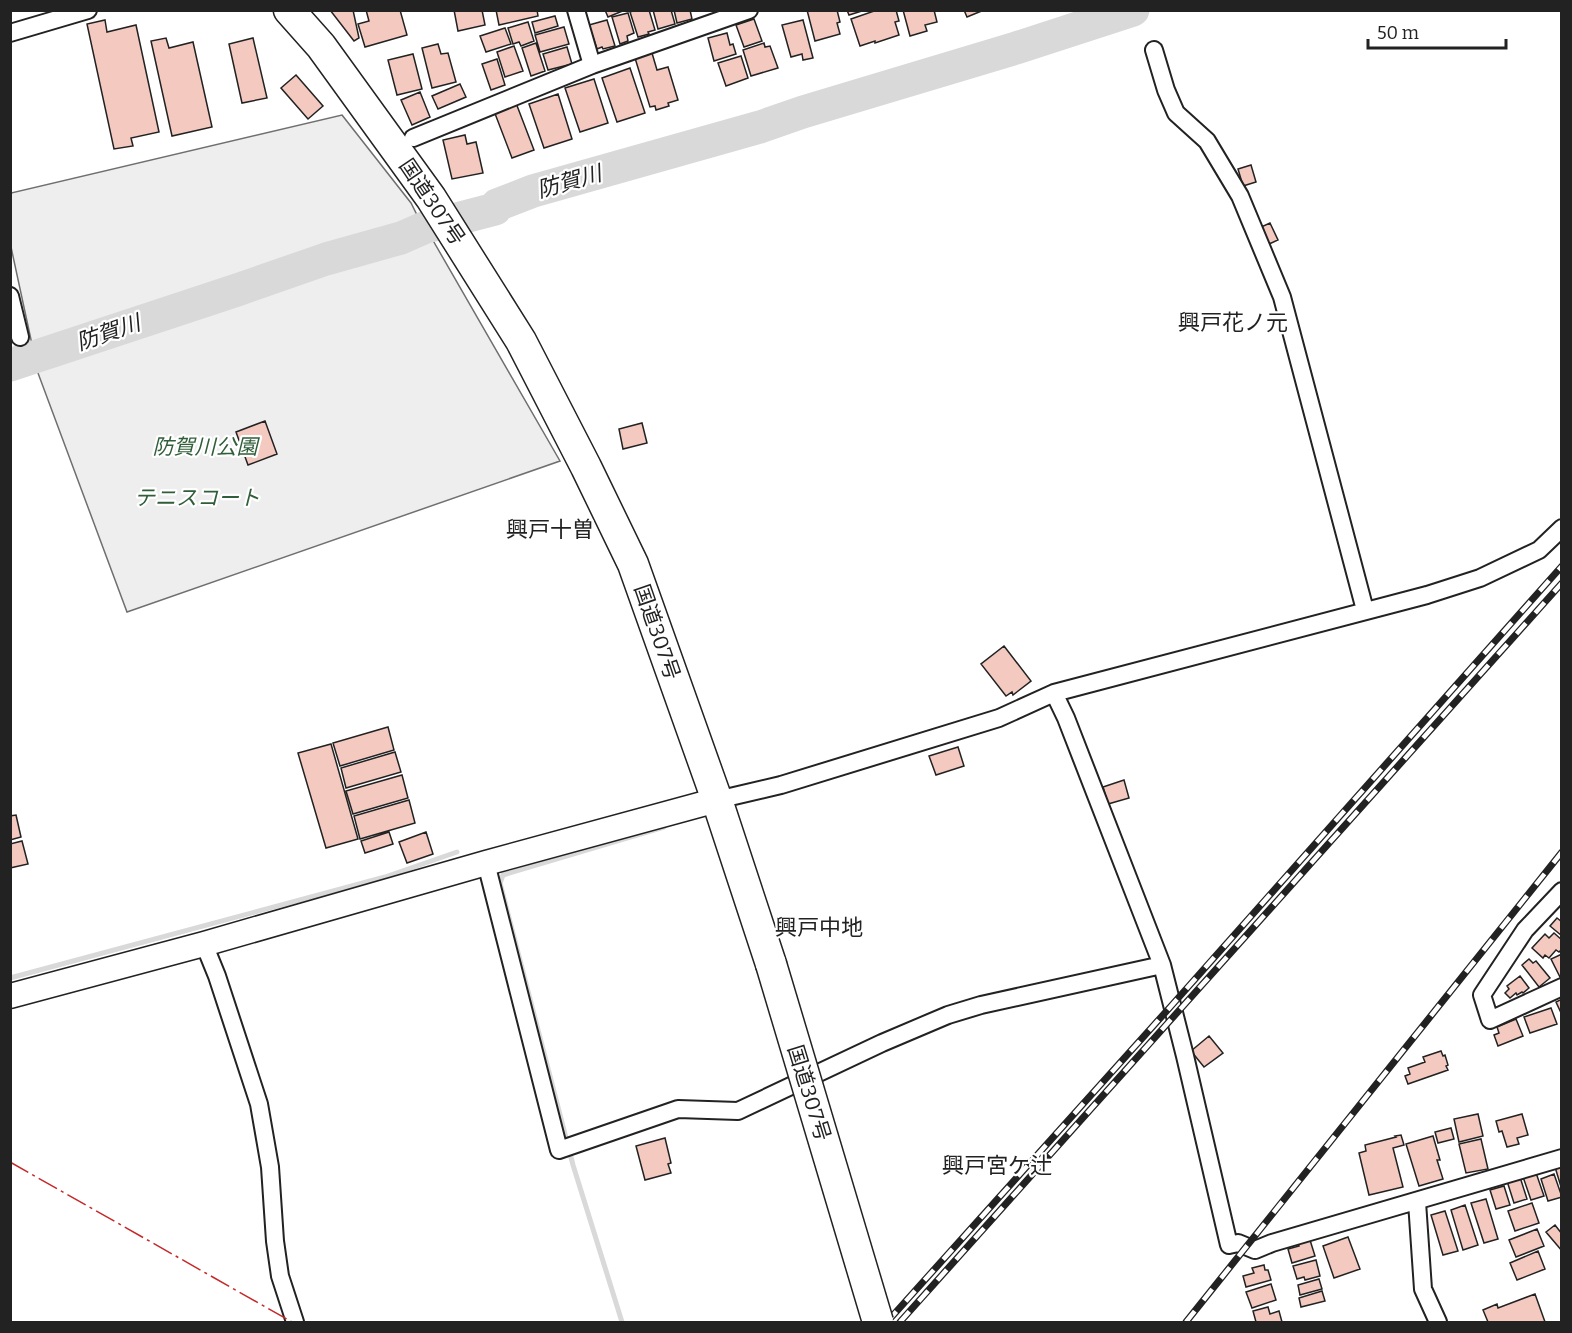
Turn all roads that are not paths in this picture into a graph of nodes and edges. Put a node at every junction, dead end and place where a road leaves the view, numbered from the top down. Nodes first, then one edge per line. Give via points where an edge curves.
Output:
1 (88, 10) edge
2 (289, 10) edge
3 (576, 10) edge
4 (749, 10) edge
5 (10, 33) edge
6 (1154, 50) dead end
7 (592, 65) junction
8 (414, 138) dead end
9 (10, 296) edge
10 (20, 337) dead end
11 (1562, 528) edge
12 (1365, 610) junction
13 (1054, 693) junction
14 (717, 800) junction
15 (486, 863) junction
16 (1562, 891) edge
17 (204, 944) junction
18 (1161, 965) junction
19 (1562, 987) edge
20 (10, 996) edge
21 (1562, 1158) edge
22 (1416, 1202) junction
23 (295, 1323) edge
24 (879, 1323) edge
25 (1438, 1323) edge

1 - 5 street
2 - 14 highway, 国道307号 via 321,46 431,198 527,352 633,564
3 - 7 street
4 - 7 street
6 - 12 street via 1176,113 1207,141 1240,196 1282,297
7 - 8 street
9 - 10 street
11 - 12 street via 1539,550 1480,578
12 - 13 street
13 - 14 street via 999,718 781,785
13 - 18 street
14 - 15 street
14 - 24 highway, 国道307号, bridge via 771,964
15 - 17 street
15 - 18 street via 559,1150 678,1109 738,1111 948,1015
16 - 19 street via 1525,930 1482,995 1490,1020
17 - 20 street
17 - 23 street via 259,1104 270,1167 280,1276
18 - 22 street via 1229,1245 1238,1243 1256,1250
21 - 22 street
22 - 25 street via 1423,1289

